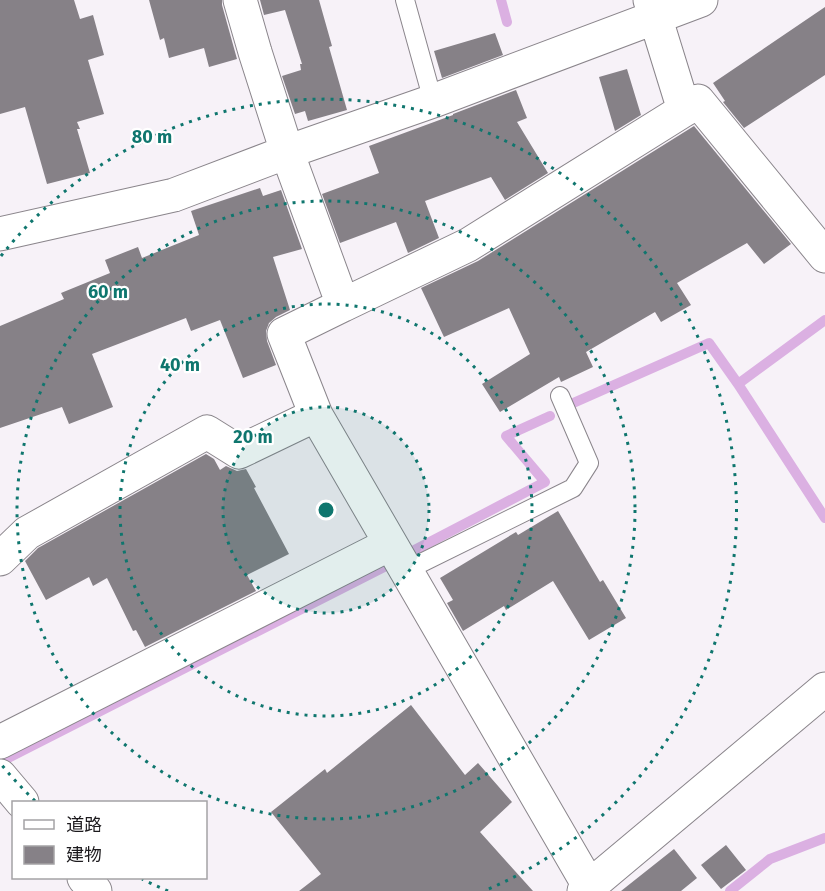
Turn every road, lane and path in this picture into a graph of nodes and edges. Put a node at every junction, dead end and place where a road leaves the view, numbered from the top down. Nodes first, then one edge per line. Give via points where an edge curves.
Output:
1 (240, 0) edge
2 (405, 0) edge
3 (701, 0) edge
4 (653, 9) edge
5 (433, 101) junction
6 (684, 110) junction
7 (287, 152) junction
8 (0, 234) edge
9 (822, 247) edge
10 (343, 305) junction
11 (560, 396) dead end
12 (316, 415) junction
13 (398, 557) junction
14 (0, 559) edge
15 (825, 689) edge
16 (0, 742) edge
17 (0, 776) edge
18 (21, 801) edge
19 (85, 879) edge
20 (588, 890) edge
21 (95, 891) edge

1 - 7 street
2 - 5 lane
3 - 4 street
4 - 5 street
4 - 6 street
5 - 7 street
6 - 9 street via 698,101
6 - 10 street via 468,245
7 - 8 street via 174,195
7 - 10 street
10 - 12 street via 284,334
11 - 13 lane via 589,463 573,488
12 - 13 street
12 - 14 street via 239,452 207,432 27,533
13 - 16 street
13 - 20 street
15 - 20 street
17 - 18 street
19 - 21 street

